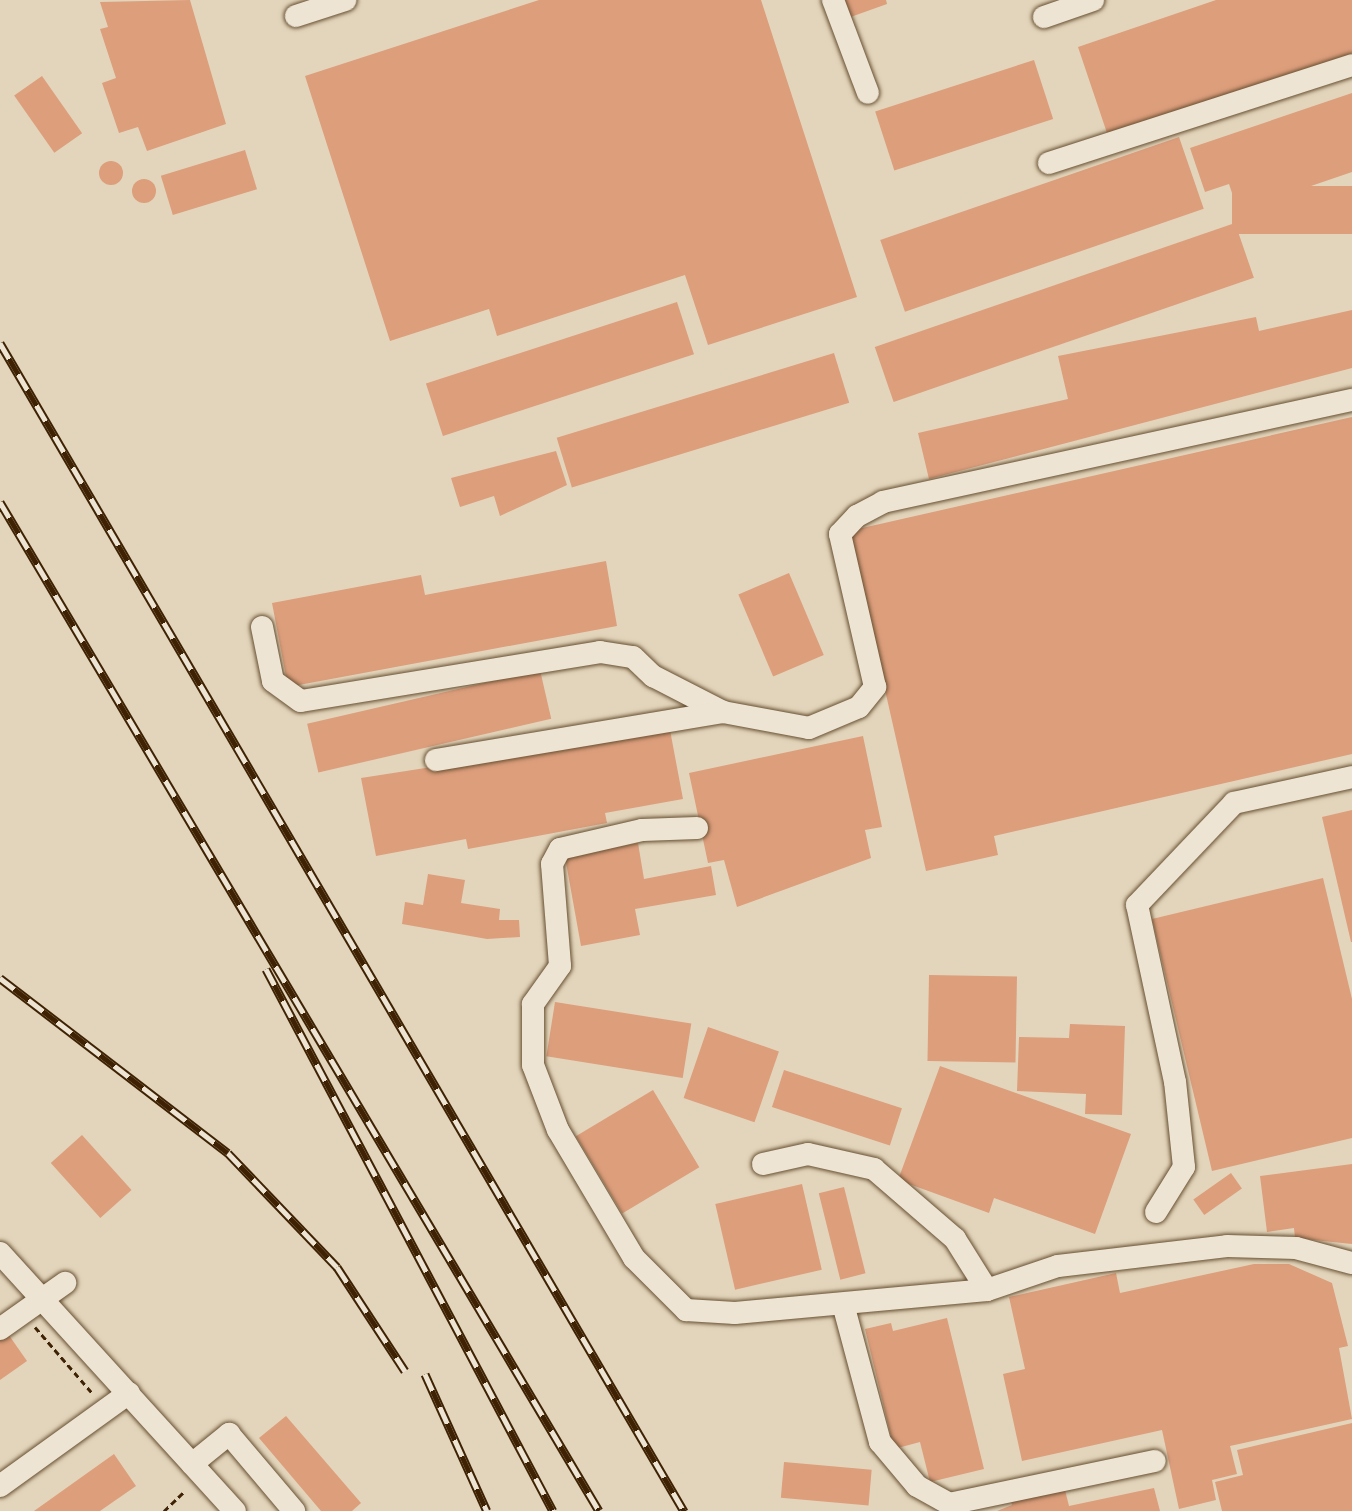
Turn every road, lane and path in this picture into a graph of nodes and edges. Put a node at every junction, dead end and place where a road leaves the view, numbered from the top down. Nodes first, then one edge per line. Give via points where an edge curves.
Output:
1 (345, 0) edge
2 (833, 0) edge
3 (1093, 0) edge
4 (296, 16) dead end
5 (1044, 17) dead end
6 (1352, 65) edge
7 (868, 93) dead end
8 (1049, 163) dead end
9 (1352, 400) edge
10 (262, 627) dead end
11 (723, 712) junction
12 (436, 760) dead end
13 (1352, 777) edge
14 (697, 828) dead end
15 (763, 1164) dead end
16 (1156, 1212) dead end
17 (0, 1253) edge
18 (1352, 1263) edge
19 (65, 1283) dead end
20 (987, 1290) junction
21 (43, 1300) junction
22 (843, 1304) junction
23 (23, 1313) junction
24 (0, 1329) edge
25 (129, 1393) junction
26 (108, 1411) junction
27 (1155, 1461) dead end
28 (192, 1464) junction
29 (0, 1486) edge
30 (184, 1492) dead end
31 (164, 1511) edge
32 (235, 1511) edge
33 (294, 1511) edge

1 - 4 street
2 - 7 street
3 - 5 street
6 - 8 street
9 - 11 street via 883,502 840,534 875,687 867,697 809,728
10 - 11 street via 273,681 301,701 600,652 633,657 653,676
11 - 12 street
13 - 16 street via 1234,803 1137,905 1175,1082 1184,1167
14 - 22 street via 642,830 560,849 552,864 560,966 533,1004 533,1065 558,1130 614,1229 686,1310
15 - 20 street via 808,1154 874,1169 955,1239
17 - 21 street
18 - 20 street via 1296,1248 1227,1246 1058,1266
19 - 21 street
20 - 22 street
21 - 23 street
21 - 25 street
22 - 27 street via 880,1442 917,1486 949,1504
23 - 24 street
23 - 26 path
25 - 26 street
25 - 28 street
26 - 29 street
28 - 32 street
28 - 33 street via 229,1434
30 - 31 path

